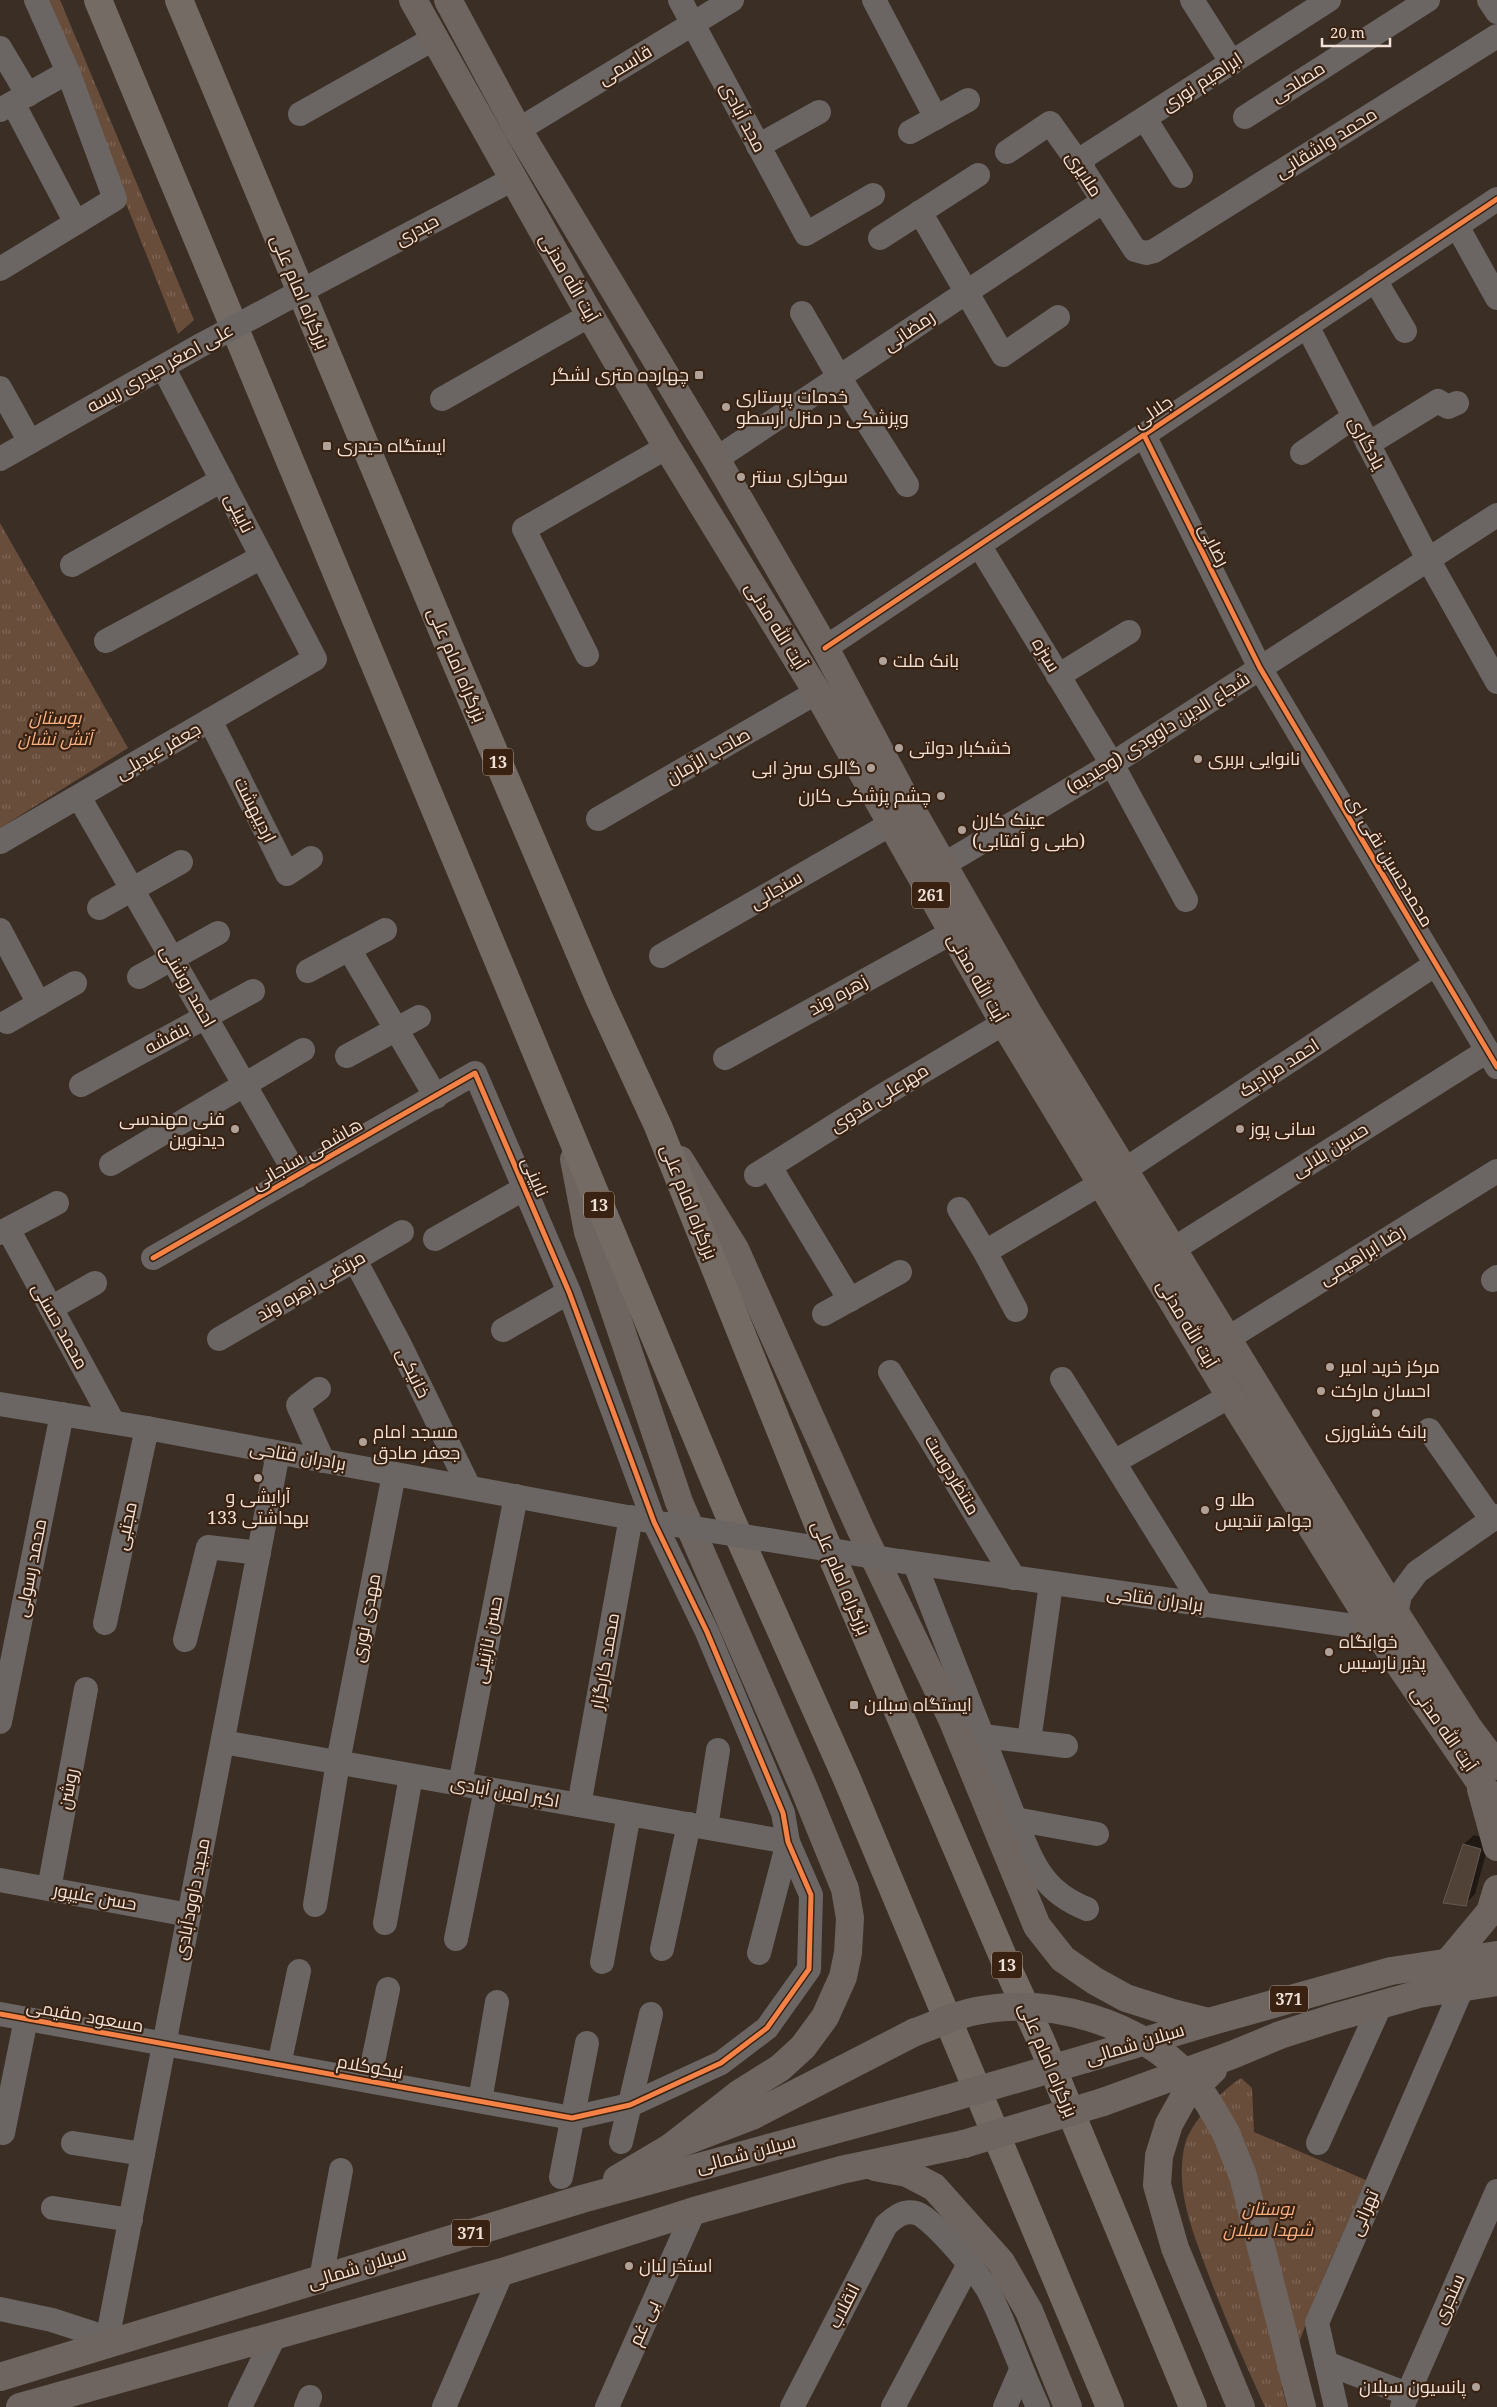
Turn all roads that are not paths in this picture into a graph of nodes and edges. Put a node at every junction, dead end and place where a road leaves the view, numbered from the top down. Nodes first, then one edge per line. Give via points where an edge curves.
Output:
1 (36, 0) edge
2 (98, 0) edge
3 (179, 0) edge
4 (413, 0) edge
5 (448, 0) edge
6 (680, 0) edge
7 (732, 0) edge
8 (874, 0) edge
9 (1192, 0) edge
10 (1428, 0) edge
11 (1489, 0) edge
12 (1326, 1) edge
13 (1497, 12) edge
14 (693, 24) junction
15 (1497, 36) edge
16 (435, 38) junction
17 (0, 48) edge
18 (1232, 63) junction
19 (68, 72) junction
20 (968, 100) dead end
21 (14, 103) edge
22 (819, 112) dead end
23 (300, 114) dead end
24 (1245, 117) dead end
25 (936, 118) junction
26 (1145, 119) junction
27 (518, 130) junction
28 (910, 132) dead end
29 (758, 146) junction
30 (1007, 152) dead end
31 (539, 165) junction
32 (1082, 168) junction
33 (978, 175) dead end
34 (1181, 176) dead end
35 (513, 179) junction
36 (873, 194) dead end
37 (1497, 199) edge
38 (1102, 202) junction
39 (920, 212) junction
40 (76, 223) junction
41 (1457, 226) junction
42 (880, 238) dead end
43 (1154, 251) joint
44 (0, 269) edge
45 (322, 280) joint
46 (1375, 280) junction
47 (966, 293) junction
48 (1497, 298) edge
49 (802, 313) dead end
50 (590, 315) junction
51 (1058, 317) dead end
52 (1307, 326) junction
53 (1405, 330) dead end
54 (163, 367) junction
55 (839, 377) junction
56 (0, 388) edge
57 (442, 399) dead end
58 (1457, 403) dead end
59 (1354, 417) junction
60 (1144, 435) junction
61 (30, 442) junction
62 (1368, 444) junction
63 (667, 447) junction
64 (1302, 453) dead end
65 (0, 459) edge
66 (716, 459) junction
67 (222, 480) junction
68 (907, 485) dead end
69 (1497, 515) edge
70 (980, 545) junction
71 (262, 557) junction
72 (1428, 559) junction
73 (72, 566) dead end
74 (1129, 632) dead end
75 (106, 641) dead end
76 (825, 648) junction
77 (587, 655) dead end
78 (315, 660) joint
79 (1260, 668) junction
80 (1058, 676) junction
81 (1497, 682) edge
82 (818, 692) junction
83 (210, 720) junction
84 (1112, 764) junction
85 (79, 796) junction
86 (598, 820) dead end
87 (892, 824) junction
88 (0, 842) edge
89 (311, 858) dead end
90 (181, 862) dead end
91 (942, 865) junction
92 (132, 889) junction
93 (1186, 900) dead end
94 (99, 908) dead end
95 (0, 930) edge
96 (385, 930) dead end
97 (218, 933) dead end
98 (951, 933) junction
99 (349, 948) junction
100 (661, 956) dead end
101 (172, 958) junction
102 (1436, 964) junction
103 (308, 972) dead end
104 (139, 976) dead end
105 (75, 982) dead end
106 (253, 992) dead end
107 (39, 1004) junction
108 (418, 1016) dead end
109 (206, 1017) junction
110 (7, 1022) dead end
111 (1004, 1023) junction
112 (395, 1028) junction
113 (303, 1050) dead end
114 (347, 1056) dead end
115 (725, 1058) dead end
116 (1492, 1059) edge
117 (475, 1074) joint
118 (81, 1084) dead end
119 (245, 1084) junction
120 (436, 1097) junction
121 (658, 1126) junction
122 (568, 1130) junction
123 (111, 1164) dead end
124 (1497, 1171) edge
125 (297, 1176) junction
126 (1112, 1177) junction
127 (524, 1188) junction
128 (57, 1203) dead end
129 (959, 1209) dead end
130 (4, 1231) edge
131 (402, 1232) dead end
132 (435, 1239) dead end
133 (1172, 1250) junction
134 (985, 1252) junction
135 (153, 1258) dead end
136 (355, 1260) junction
137 (900, 1272) dead end
138 (95, 1283) dead end
139 (569, 1292) junction
140 (850, 1300) junction
141 (51, 1308) junction
142 (1016, 1310) dead end
143 (824, 1314) dead end
144 (503, 1330) dead end
145 (1227, 1339) junction
146 (219, 1340) dead end
147 (890, 1372) dead end
148 (1062, 1379) dead end
149 (319, 1389) dead end
150 (1230, 1396) junction
151 (0, 1404) edge
152 (62, 1414) junction
153 (113, 1422) junction
154 (147, 1428) junction
155 (1429, 1430) dead end
156 (278, 1453) junction
157 (323, 1460) junction
158 (1114, 1462) junction
159 (394, 1474) junction
160 (469, 1487) junction
161 (516, 1496) junction
162 (1494, 1518) edge
163 (651, 1521) junction
164 (259, 1553) junction
165 (916, 1564) junction
166 (1014, 1578) junction
167 (1051, 1584) junction
168 (1203, 1606) junction
169 (1385, 1622) junction
170 (105, 1623) dead end
171 (185, 1640) dead end
172 (86, 1688) dead end
173 (0, 1722) edge
174 (1468, 1728) junction
175 (983, 1736) junction
176 (1030, 1741) junction
177 (223, 1742) junction
178 (1497, 1743) edge
179 (1066, 1746) dead end
180 (718, 1750) dead end
181 (338, 1762) junction
182 (1486, 1770) edge
183 (412, 1776) junction
184 (460, 1784) junction
185 (486, 1788) junction
186 (579, 1805) junction
187 (1497, 1807) edge
188 (629, 1814) junction
189 (1016, 1819) junction
190 (698, 1826) junction
191 (1097, 1834) dead end
192 (788, 1842) junction
193 (1497, 1847) edge
194 (0, 1880) edge
195 (49, 1889) junction
196 (1497, 1889) edge
197 (315, 1905) dead end
198 (1086, 1909) dead end
199 (190, 1915) junction
200 (385, 1923) dead end
201 (456, 1939) dead end
202 (662, 1949) dead end
203 (759, 1954) dead end
204 (1497, 1955) edge
205 (1450, 1960) junction
206 (602, 1962) dead end
207 (299, 1971) dead end
208 (1497, 1982) edge
209 (1463, 1986) junction
210 (388, 1989) dead end
211 (497, 2002) dead end
212 (1380, 2006) junction
213 (0, 2014) edge
214 (651, 2014) dead end
215 (26, 2019) junction
216 (1209, 2022) junction
217 (587, 2043) dead end
218 (164, 2044) junction
219 (1232, 2055) junction
220 (279, 2065) junction
221 (369, 2081) junction
222 (480, 2101) junction
223 (630, 2105) junction
224 (572, 2118) junction
225 (3, 2133) dead end
226 (622, 2142) dead end
227 (73, 2143) dead end
228 (1318, 2143) dead end
229 (671, 2147) junction
230 (143, 2154) junction
231 (340, 2170) dead end
232 (841, 2170) junction
233 (561, 2177) dead end
234 (1497, 2191) edge
235 (582, 2199) junction
236 (53, 2208) dead end
237 (694, 2211) junction
238 (130, 2220) junction
239 (969, 2264) junction
240 (502, 2272) junction
241 (321, 2279) junction
242 (0, 2309) edge
243 (274, 2336) junction
244 (106, 2346) junction
245 (1326, 2363) junction
246 (1021, 2370) junction
247 (10, 2374) edge
248 (1405, 2400) edge
249 (22, 2407) edge
250 (240, 2407) edge
251 (444, 2407) edge
252 (607, 2407) edge
253 (792, 2407) edge
254 (894, 2407) edge
255 (1005, 2407) edge
256 (1038, 2407) edge
257 (1068, 2407) edge
258 (1110, 2407) edge
259 (1193, 2407) edge
260 (1241, 2407) edge
261 (1302, 2407) edge
262 (1336, 2407) edge

1 - 19 street
2 - 122 highway, 13
3 - 121 highway, بزرگراه امام علی / 13 via 465,686 599,998
4 - 16 main road, آیت الله مدنی / 261
5 - 27 main road, آیت الله مدنی / 261
6 - 14 street, مجد آبادی
7 - 14 street, قاسمی
8 - 25 street
9 - 18 street
10 - 24 street, مصلحی
11 - 13 street
12 - 18 street, ابراهیم نوری
14 - 27 street, قاسمی
14 - 29 street, مجد آبادی
15 - 43 street, محمد واشقانی
16 - 23 street
16 - 35 main road, آیت الله مدنی / 261
17 - 21 street
18 - 26 street, ابراهیم نوری
19 - 21 street
19 - 40 street via 116,199
20 - 25 street
21 - 40 street
22 - 29 street
25 - 28 street
26 - 32 street, ابراهیم نوری via 1087,156
26 - 34 street
27 - 31 main road, آیت الله مدنی / 261
29 - 36 street, مجد آبادی via 806,234
30 - 32 street, ملایری via 1050,124
31 - 35 main road
31 - 66 main road, آیت الله مدنی / 261
32 - 38 street, ملایری
33 - 39 street
35 - 45 street, حیدری
35 - 50 main road, آیت الله مدنی / 261
37 - 41 street, جلالی
38 - 43 street, ملایری via 1135,250
38 - 47 street, رمضانی
39 - 42 street
39 - 47 street
40 - 44 street
41 - 46 street, جلالی
41 - 48 street
45 - 54 street, علی اصغر حیدری ریسه, bridge
46 - 52 street, جلالی
46 - 53 street
47 - 51 street via 1004,354
47 - 55 street, رمضانی
49 - 55 street
50 - 57 street
50 - 63 main road, آیت الله مدنی / 261
52 - 59 street, یادگاری
52 - 60 street, جلالی
54 - 61 street, علی اصغر حیدری ریسه
54 - 67 street, نایینی
55 - 66 street, رمضانی
55 - 68 street
56 - 61 street
58 - 62 street via 1448,407 1438,401
59 - 62 street, یادگاری
59 - 64 street
60 - 70 street, جلالی
60 - 79 street, رضایی
61 - 65 street, علی اصغر حیدری ریسه
62 - 72 street, یادگاری
63 - 77 street via 524,528
63 - 82 main road, آیت الله مدنی / 261
66 - 76 main road, آیت الله مدنی / 261
67 - 71 street, نایینی
67 - 73 street
69 - 72 street, شجاع الدین داوودی (وحیدیه)
70 - 76 street, جلالی
70 - 80 street, سبزه
71 - 75 street
71 - 78 street, نایینی
72 - 79 street, شجاع الدین داوودی (وحیدیه)
72 - 81 street, یادگاری
74 - 80 street
76 - 91 main road, آیت الله مدنی / 261
78 - 83 street, جعفر عبدیلی
79 - 84 street, شجاع الدین داوودی (وحیدیه)
79 - 102 street, محمدحسین نقی ای
80 - 84 street, سبزه
82 - 86 street, صاحب الزّمان
82 - 87 main road, آیت الله مدنی / 261
83 - 85 street, جعفر عبدیلی
83 - 89 street, اردیبهشت via 287,874
84 - 91 street, شجاع الدین داوودی (وحیدیه)
84 - 93 street, سبزه
85 - 88 street, جعفر عبدیلی
85 - 92 street, احمد روشنی
87 - 98 main road, آیت الله مدنی / 261
87 - 100 street, سنجانی
90 - 92 street
91 - 126 main road, آیت الله مدنی / 261
92 - 94 street
92 - 101 street, احمد روشنی
95 - 107 street
96 - 99 street
97 - 101 street
98 - 111 main road, آیت الله مدنی / 261
98 - 115 street, زهره وند
99 - 103 street
99 - 112 street
101 - 104 street
101 - 109 street, احمد روشنی
102 - 116 street, محمدحسین نقی ای
102 - 126 street, احمد مرادبک
105 - 107 street
106 - 109 street, بنفشه
107 - 110 street
108 - 112 street
109 - 118 street, بنفشه
109 - 119 street, احمد روشنی
111 - 126 main road, آیت الله مدنی / 261
111 - 140 street, مهرعلی فدوی via 763,1171
112 - 114 street
112 - 120 street
113 - 119 street
116 - 133 street, حسین بلالی
117 - 120 street, هاشمی سنجانی
117 - 127 street, نایینی
119 - 123 street
119 - 125 street, احمد روشنی
120 - 125 street, هاشمی سنجانی
121 - 216 main road via 735,1248 860,1528 952,1719 1037,1926 1064,1959 1095,1981 1126,1998
121 - 259 highway, بزرگراه امام علی / 13 via 818,1524 1042,2043
122 - 229 main road via 588,1232 679,1502 810,1803 845,1889 850,1918 843,1977 825,2017 804,2047
122 - 258 highway, 13 via 727,1510 847,1779
124 - 145 street, رضا ابراهیمی
125 - 135 street, هاشمی سنجانی
126 - 133 main road, آیت الله مدنی / 261
126 - 134 street, احمد مرادبک
126 - 150 main road, آیت الله مدنی / 261
127 - 132 street
127 - 139 street, نایینی
128 - 130 street
129 - 134 street
130 - 141 street, محمد حسنی
131 - 136 street, مرتضی زهره وند
133 - 145 main road, آیت الله مدنی / 261
134 - 142 street
136 - 146 street, مرتضی زهره وند
136 - 160 street, خانیکی
137 - 140 street
138 - 141 street
139 - 144 street
139 - 163 street, نایینی
140 - 143 street
141 - 153 street, محمد حسنی
145 - 169 main road, آیت الله مدنی / 261
147 - 166 street, منتظردوست
148 - 158 street
149 - 157 street via 298,1405
150 - 158 street
150 - 169 main road, آیت الله مدنی / 261
151 - 152 street, برادران فتاحی
152 - 153 street, برادران فتاحی
152 - 173 street, محمد رسولی
153 - 154 street, برادران فتاحی
154 - 156 street, برادران فتاحی
154 - 170 street, مجتبی
155 - 162 street
156 - 157 street, برادران فتاحی
156 - 164 street, مجید داوودآبادی
157 - 159 street, برادران فتاحی
158 - 168 street
159 - 160 street, برادران فتاحی
159 - 181 street, مهدی نوری
160 - 161 street, برادران فتاحی
161 - 163 street, برادران فتاحی
161 - 184 street, حسن نازنینی
162 - 169 street via 1417,1572
163 - 165 street, برادران فتاحی, bridge
163 - 186 street, محمد کارگزار
163 - 192 street, نایینی via 707,1632 783,1813
164 - 171 street via 208,1547
164 - 177 street, مجید داوودآبادی
165 - 166 street, برادران فتاحی
165 - 175 street
166 - 167 street, برادران فتاحی
167 - 168 street, برادران فتاحی
167 - 176 street
168 - 169 street, برادران فتاحی
169 - 174 main road, آیت الله مدنی / 261
169 - 182 main road, آیت الله مدنی / 261
172 - 195 street, روشن
174 - 178 main road
174 - 182 main road, آیت الله مدنی / 261
175 - 176 street
175 - 189 street
176 - 179 street
177 - 181 street, اکبر امین آبادی
177 - 199 street, مجید داوودآبادی
180 - 190 street
181 - 183 street, اکبر امین آبادی
181 - 197 street, مهدی نوری
182 - 187 main road, آیت الله مدنی / 261
182 - 193 main road
183 - 184 street, اکبر امین آبادی
183 - 200 street
184 - 185 street, اکبر امین آبادی
185 - 186 street, اکبر امین آبادی
185 - 201 street
186 - 188 street, اکبر امین آبادی
188 - 190 street, اکبر امین آبادی
188 - 206 street
189 - 191 street
189 - 198 street via 1032,1863 1046,1883 1068,1902
190 - 192 street, اکبر امین آبادی
190 - 202 street
192 - 203 street
192 - 223 street via 811,1895 809,1969 767,2028 752,2040 721,2063
194 - 195 street, حسن علیپور
195 - 199 street, حسن علیپور
196 - 205 main road via 1490,1912
199 - 218 street, مجید داوودآبادی
204 - 205 main road, سبلان شمالی / 371
205 - 216 main road, سبلان شمالی / 371 via 1392,1971
207 - 220 street
208 - 209 main road, 371
209 - 212 main road, 371 via 1419,1994
209 - 245 street, تهرانی via 1317,2323
210 - 221 street
211 - 222 street
212 - 219 main road, 371 via 1280,2035
212 - 228 street
213 - 215 street, مسعود مقیمی
214 - 223 street
215 - 218 street, مسعود مقیمی
215 - 225 street
216 - 235 main road, سبلان شمالی / 371, bridge via 944,2100
217 - 224 street
218 - 220 street, نیکوکلام
218 - 230 street, مجید داوودآبادی
219 - 232 main road, 371, bridge via 1103,2102 964,2144
219 - 260 main road via 1183,2099 1169,2124 1159,2156 1157,2185 1175,2248
220 - 221 street, نیکوکلام
221 - 222 street, نیکوکلام
222 - 224 street, نیکوکلام
223 - 224 street
223 - 226 street
224 - 233 street
227 - 230 street
229 - 235 main road
229 - 261 main road, bridge via 752,2116 915,2032 975,2011 1016,2007 1055,2010 1114,2025 1163,2054 1189,2077 1226,2133 1243,2176
230 - 238 street, مجید داوودآبادی
231 - 241 street
232 - 237 main road, 371
232 - 257 main road via 878,2167 907,2173 934,2187 1002,2262 1029,2311
234 - 248 street, سنجری
235 - 241 main road, سبلان شمالی / 371
236 - 238 street
237 - 240 main road, 371
237 - 252 street, بی غم
238 - 244 street, مجید داوودآبادی
239 - 246 street via 990,2292
239 - 253 street, انقلاب via 923,2215 896,2215 886,2225
239 - 254 street
240 - 243 main road, 371
240 - 251 street
241 - 244 main road, سبلان شمالی / 371
242 - 244 street via 92,2333
243 - 249 main road, 371
243 - 250 street
244 - 247 main road, سبلان شمالی / 371
245 - 248 street
245 - 262 street, تهرانی
246 - 255 street
246 - 256 street
247 - 249 main road

